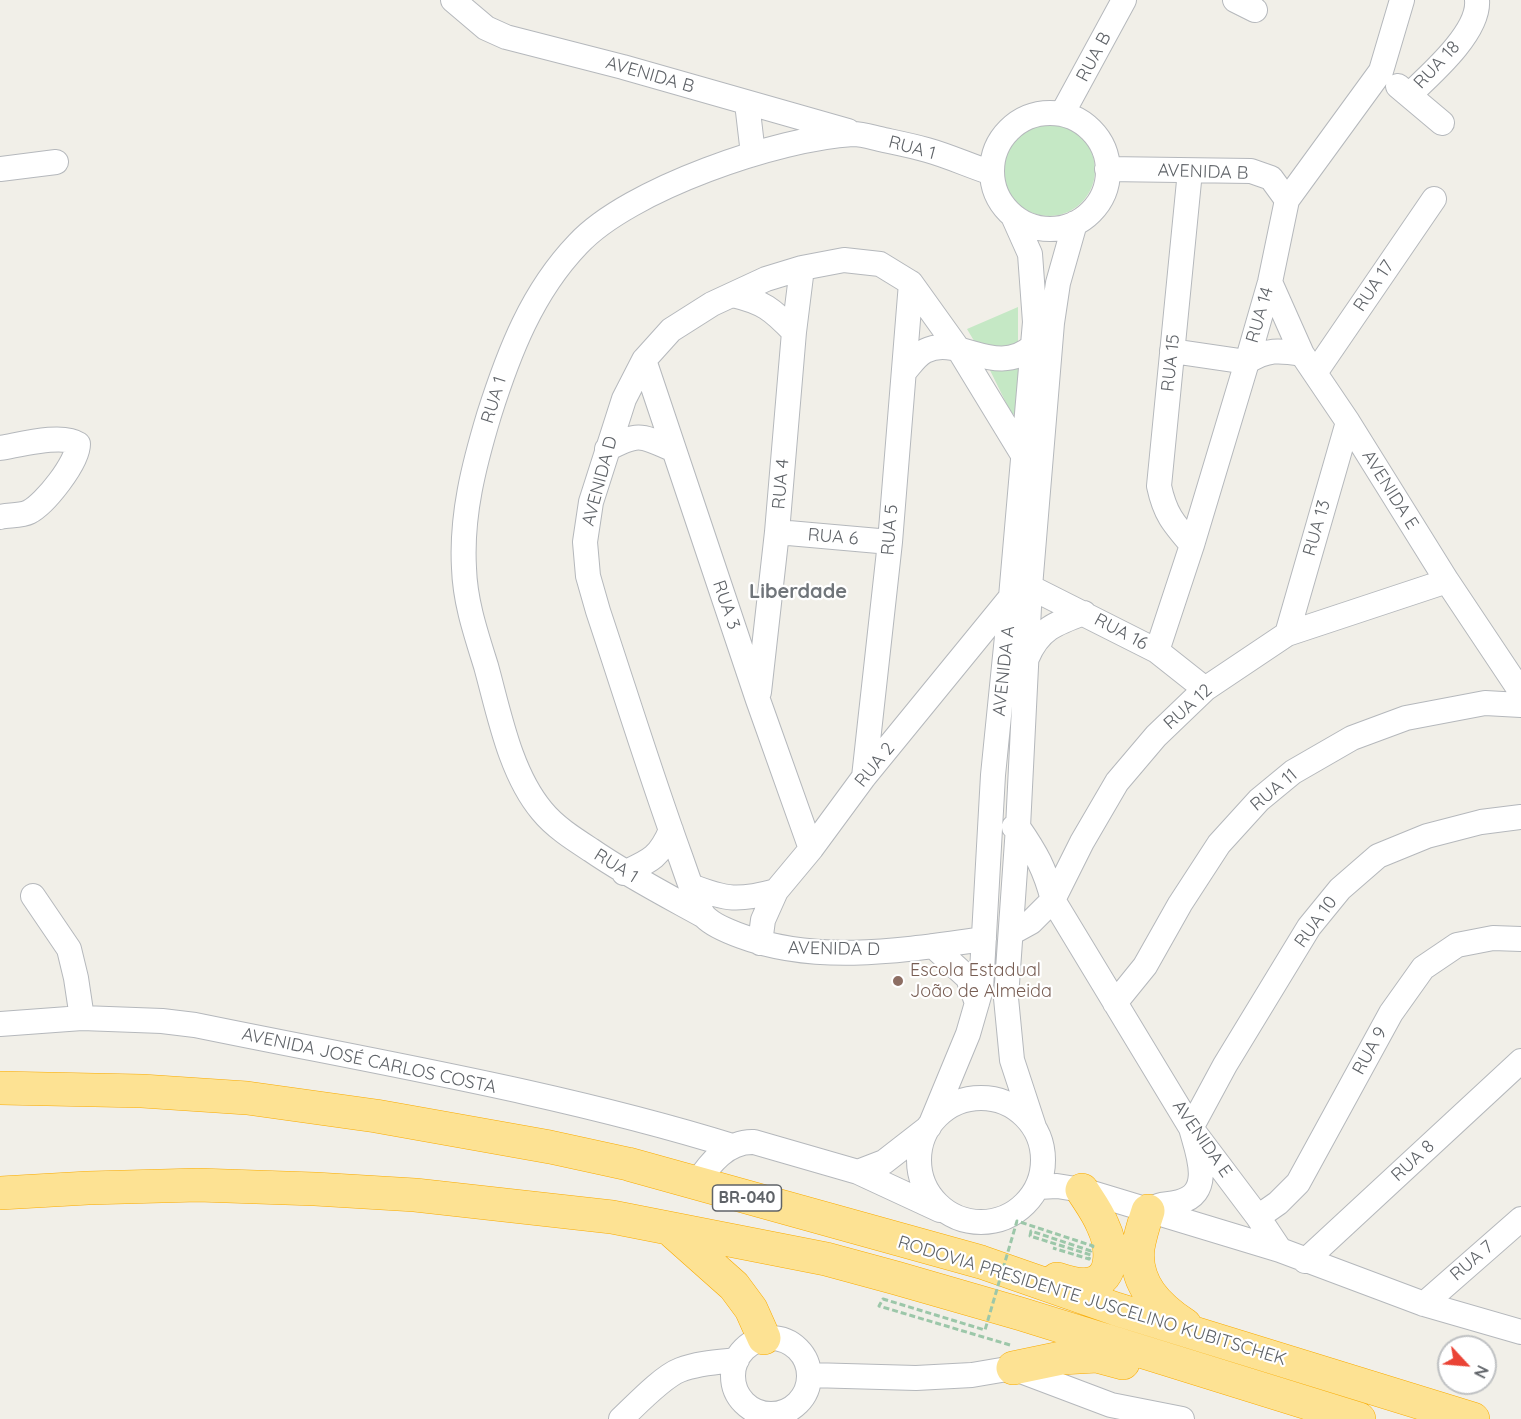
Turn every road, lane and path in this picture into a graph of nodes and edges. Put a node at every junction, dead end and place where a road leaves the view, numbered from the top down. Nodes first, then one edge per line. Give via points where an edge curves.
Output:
1 (453, 0) edge
2 (1124, 0) edge
3 (1402, 0) edge
4 (1477, 0) edge
5 (1381, 71) junction
6 (1409, 96) junction
7 (747, 103) junction
8 (1062, 114) junction
9 (1442, 123) dead end
10 (856, 134) junction
11 (753, 154) junction
12 (56, 162) dead end
13 (0, 169) edge
14 (1107, 169) junction
15 (1190, 171) junction
16 (992, 173) junction
17 (1434, 199) dead end
18 (1287, 200) junction
19 (1013, 216) junction
20 (1075, 223) junction
21 (802, 268) junction
22 (1270, 282) junction
23 (911, 283) junction
24 (733, 295) junction
25 (794, 332) junction
26 (1034, 345) junction
27 (959, 350) junction
28 (1172, 351) junction
29 (644, 360) junction
30 (1247, 362) junction
31 (1308, 363) junction
32 (905, 371) junction
33 (1348, 422) junction
34 (0, 447) edge
35 (607, 449) junction
36 (674, 450) junction
37 (1023, 455) junction
38 (0, 517) edge
39 (777, 532) junction
40 (890, 542) junction
41 (1192, 545) junction
42 (1447, 581) junction
43 (1021, 592) junction
44 (1084, 613) junction
45 (1287, 634) junction
46 (1157, 651) junction
47 (1026, 661) junction
48 (1205, 689) junction
49 (1521, 692) edge
50 (758, 700) junction
51 (1521, 705) edge
52 (864, 777) junction
53 (1521, 817) edge
54 (1018, 826) junction
55 (990, 829) junction
56 (671, 830) junction
57 (811, 849) junction
58 (624, 873) junction
59 (691, 886) junction
60 (776, 891) junction
61 (33, 896) dead end
62 (1053, 900) junction
63 (704, 916) junction
64 (1011, 933) junction
65 (984, 939) junction
66 (1521, 939) edge
67 (760, 943) junction
68 (933, 946) junction
69 (977, 1003) junction
70 (1115, 1003) junction
71 (82, 1018) junction
72 (0, 1024) edge
73 (1521, 1061) edge
74 (0, 1088) edge
75 (931, 1124) junction
76 (1191, 1128) junction
77 (1038, 1136) junction
78 (732, 1146) junction
79 (858, 1172) junction
80 (696, 1184) junction
81 (1038, 1186) junction
82 (1082, 1190) junction
83 (0, 1193) edge
84 (1148, 1211) junction
85 (948, 1214) junction
86 (612, 1217) junction
87 (1258, 1217) junction
88 (1521, 1219) edge
89 (669, 1229) junction
90 (1053, 1248) dead end
91 (1280, 1250) junction
92 (1305, 1261) junction
93 (981, 1262) junction
94 (1424, 1304) junction
95 (1521, 1332) edge
96 (1198, 1335) junction
97 (764, 1338) junction
98 (1012, 1357) junction
99 (735, 1366) junction
100 (810, 1375) junction
101 (1108, 1412) edge
102 (778, 1416) edge
103 (621, 1419) edge
104 (1182, 1419) edge
105 (1310, 1419) edge
106 (1359, 1419) edge
107 (1473, 1419) edge

1 - 7 street, AVENIDA B via 486,28 506,37
2 - 8 street, RUA B
3 - 5 street, RUA 14
4 - 6 street, RUA 18 via 1472,21 1456,49
5 - 6 street
5 - 18 street, RUA 14
6 - 9 street
7 - 10 street, AVENIDA B
7 - 11 street
8 - 14 street via 1079,120 1093,132 1103,147
8 - 16 street via 1043,113 1026,118 1011,129 999,143
10 - 11 street, RUA 1
10 - 16 street, RUA 1 via 927,150
11 - 58 street, RUA 1 via 667,187 623,209 580,242 546,282 523,324 504,369 471,479 464,524 468,606 507,740 526,788 543,812
12 - 13 street
14 - 15 street, AVENIDA B
14 - 20 street via 1107,183 1100,199 1090,213
15 - 18 street, AVENIDA B via 1251,171 1271,178
15 - 28 street, RUA 15
16 - 19 street via 996,193
17 - 31 street, RUA 17
18 - 22 street, RUA 14
19 - 20 street via 1043,229
19 - 26 street, AVENIDA A via 1030,254
20 - 43 street, AVENIDA A via 1058,283 1052,324
21 - 23 street, AVENIDA D via 844,260 880,264
21 - 24 street, AVENIDA D
21 - 25 street, RUA 4
22 - 30 street, RUA 14
22 - 31 street, AVENIDA E
23 - 27 street, AVENIDA D
23 - 32 street, RUA 5
24 - 25 street via 756,300 775,312
24 - 29 street, AVENIDA D via 671,330
25 - 39 street, RUA 4
26 - 27 street via 1014,358
26 - 37 street, AVENIDA A
27 - 32 street via 934,348 924,352
27 - 37 street, AVENIDA D
28 - 30 street
28 - 41 street, RUA 15 via 1159,486 1172,522
29 - 35 street, AVENIDA D via 624,399
29 - 36 street, RUA 3
30 - 31 street via 1270,351
30 - 41 street, RUA 14
31 - 33 street, AVENIDA E
32 - 40 street, RUA 5
33 - 42 street, AVENIDA E
33 - 45 street, RUA 13
34 - 38 street via 43,441 71,440 78,444 71,466 44,499 28,512
35 - 36 street via 638,436
35 - 56 street, AVENIDA D via 591,502 585,542 588,576
36 - 50 street, RUA 3
37 - 43 street, AVENIDA A
39 - 40 street, RUA 6
39 - 50 street, RUA 4
40 - 52 street, RUA 5
41 - 46 street, RUA 14
42 - 45 street, RUA 12
42 - 49 street, AVENIDA E
43 - 44 street, RUA 16
43 - 47 street, AVENIDA A
43 - 52 street, RUA 2
43 - 55 street, AVENIDA A via 993,775
44 - 46 street, RUA 16
44 - 47 street via 1046,629 1033,643
45 - 48 street, RUA 12
46 - 48 street, RUA 16
47 - 54 street, AVENIDA A
48 - 62 street, RUA 12 via 1156,736 1117,782
50 - 57 street, RUA 3
51 - 70 street, RUA 11 via 1485,703 1406,718 1352,738 1293,772 1259,800 1219,844 1145,966
52 - 57 street, RUA 2
53 - 76 street, RUA 10 via 1481,822 1427,836 1378,856 1340,889 1309,927
54 - 55 street
54 - 62 street, AVENIDA E via 1040,859
54 - 64 street, AVENIDA A
55 - 65 street, AVENIDA A
56 - 58 street via 663,848 649,861
56 - 59 street, AVENIDA D
57 - 60 street, RUA 2
58 - 63 street, RUA 1
59 - 60 street via 718,897 748,899
59 - 63 street, AVENIDA D
60 - 67 street, RUA 2 via 762,920
61 - 71 street via 69,949
62 - 64 street, RUA 12 via 1031,922
62 - 70 street, AVENIDA E
63 - 67 street, AVENIDA D via 730,932
64 - 77 street, AVENIDA A via 1006,998 1012,1060
65 - 68 street, AVENIDA D
65 - 69 street, AVENIDA A
66 - 87 street, RUA 9 via 1493,938 1458,945 1423,968 1391,1013 1298,1183
67 - 68 street, AVENIDA D via 805,952
68 - 69 street via 968,978
69 - 75 street, AVENIDA A
70 - 76 street, AVENIDA E
71 - 72 street, AVENIDA JOSÉ CARLOS COSTA
71 - 78 street, AVENIDA JOSÉ CARLOS COSTA via 195,1025 567,1102
73 - 92 street, RUA 8
74 - 80 highway, RODOVIA PRESIDENTE JUSCELINO KUBITSCHEK / BR-040 via 194,1094 307,1105 550,1147
75 - 77 street via 947,1108 965,1100 984,1098 1004,1102 1021,1112
75 - 79 street via 884,1162
75 - 85 street via 922,1140 918,1161 932,1200
76 - 84 street via 1202,1168 1201,1181 1193,1195
76 - 87 street, AVENIDA E
77 - 81 street via 1043,1166
77 - 82 street
78 - 79 street, AVENIDA JOSÉ CARLOS COSTA via 754,1142
78 - 80 street
79 - 85 street, AVENIDA JOSÉ CARLOS COSTA
80 - 86 highway via 681,1206 673,1210
80 - 93 highway, RODOVIA PRESIDENTE JUSCELINO KUBITSCHEK / BR-040
81 - 82 street
81 - 85 street via 1026,1204 1009,1217 988,1223 967,1222
82 - 84 street
82 - 93 highway via 1110,1246 1110,1263 1099,1281 1087,1285
83 - 86 highway, RODOVIA PRESIDENTE JUSCELINO KUBITSCHEK / BR-040 via 198,1185 315,1189 426,1196
84 - 91 street
84 - 96 highway via 1138,1249 1141,1279 1157,1304
86 - 89 highway, RODOVIA PRESIDENTE JUSCELINO KUBITSCHEK / BR-040
87 - 91 street, AVENIDA E
88 - 94 street, RUA 7
89 - 97 highway via 734,1286 751,1309
89 - 106 highway, RODOVIA PRESIDENTE JUSCELINO KUBITSCHEK / BR-040 via 826,1259 896,1278
90 - 98 path, bridge via 1089,1259 1091,1254 1030,1236 1031,1231 1091,1251 1093,1246 1017,1221 985,1330 883,1299 879,1306
91 - 92 street
92 - 94 street
93 - 96 highway, RODOVIA PRESIDENTE JUSCELINO KUBITSCHEK / BR-040
94 - 95 street
96 - 107 highway, RODOVIA PRESIDENTE JUSCELINO KUBITSCHEK / BR-040
97 - 99 street via 748,1346
97 - 100 street via 790,1342 800,1350
98 - 100 street via 972,1375
98 - 101 street
98 - 105 highway via 1097,1356
99 - 102 street via 734,1385 739,1397 759,1412
99 - 103 street via 704,1364 677,1371
100 - 102 street via 802,1398
101 - 104 street

